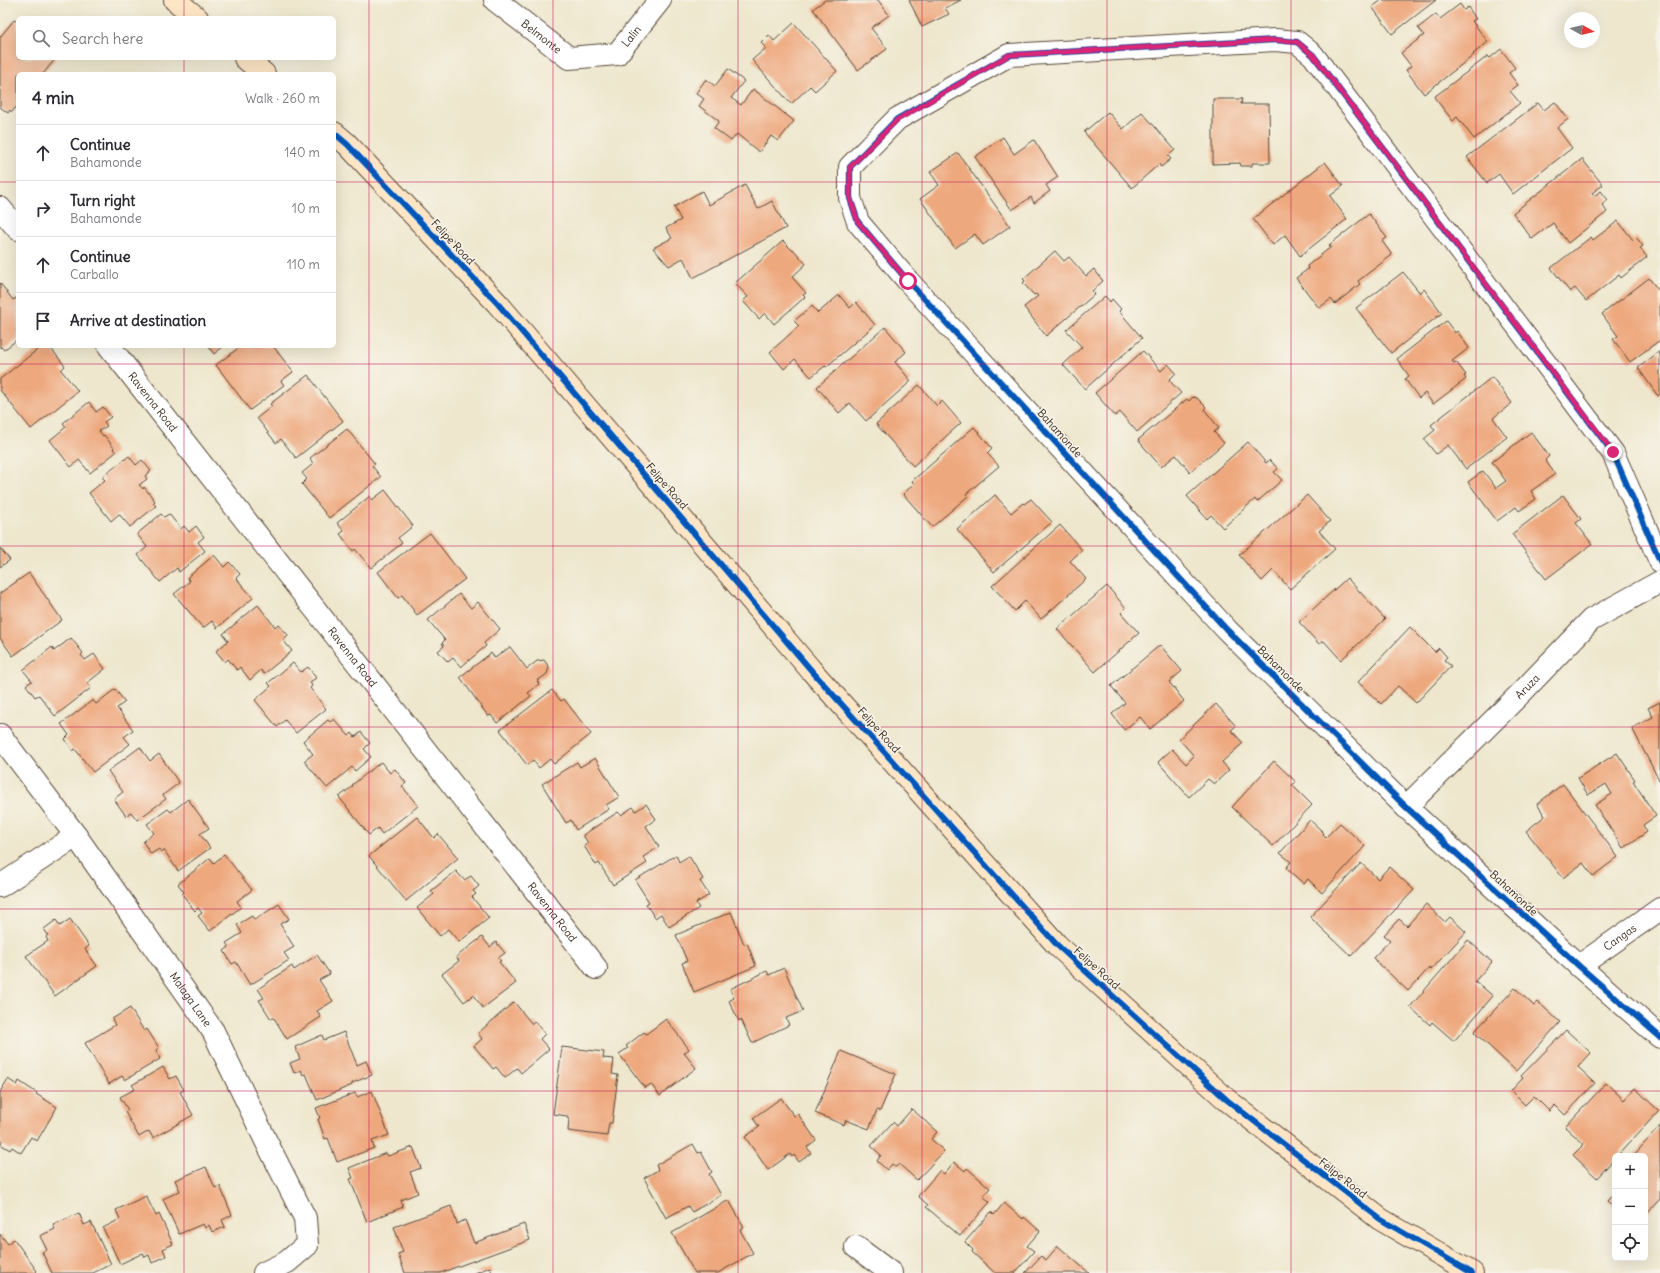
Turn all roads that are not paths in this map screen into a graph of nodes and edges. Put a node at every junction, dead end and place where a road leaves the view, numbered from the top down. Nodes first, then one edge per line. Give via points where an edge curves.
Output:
1 (175, 0) edge
2 (495, 0) edge
3 (660, 0) edge
4 (195, 16) edge
5 (569, 58) joint
6 (246, 60) edge
7 (262, 72) edge
8 (336, 135) edge
9 (0, 208) edge
10 (16, 227) edge
11 (111, 348) edge
12 (1660, 561) edge
13 (1660, 582) edge
14 (0, 735) edge
15 (1406, 807) junction
16 (76, 836) junction
17 (0, 886) edge
18 (1660, 909) edge
19 (1579, 966) junction
20 (596, 968) dead end
21 (1660, 1037) edge
22 (856, 1247) dead end
23 (264, 1273) edge
24 (891, 1273) edge
25 (1472, 1273) edge

1 - 4 main road
2 - 5 street, Belmonte
3 - 5 street, Lalin via 616,54
6 - 7 main road
8 - 25 main road, Felipe Road via 498,304 812,670 1057,944 1227,1100 1380,1219
9 - 10 street
11 - 20 street, Ravenna Road
12 - 15 street, Bahamonde via 1613,452 1313,55 1297,42 1275,40 1009,55 897,120 850,167 850,198 858,222 908,281 1227,630
13 - 15 street, Aruza via 1590,620
14 - 16 street, Malaga Lane
15 - 19 street, Bahamonde
16 - 17 street
16 - 23 street, Malaga Lane via 213,1031 305,1218 307,1245 287,1262
18 - 19 street, Cangas
19 - 21 street, Bahamonde
22 - 24 street

